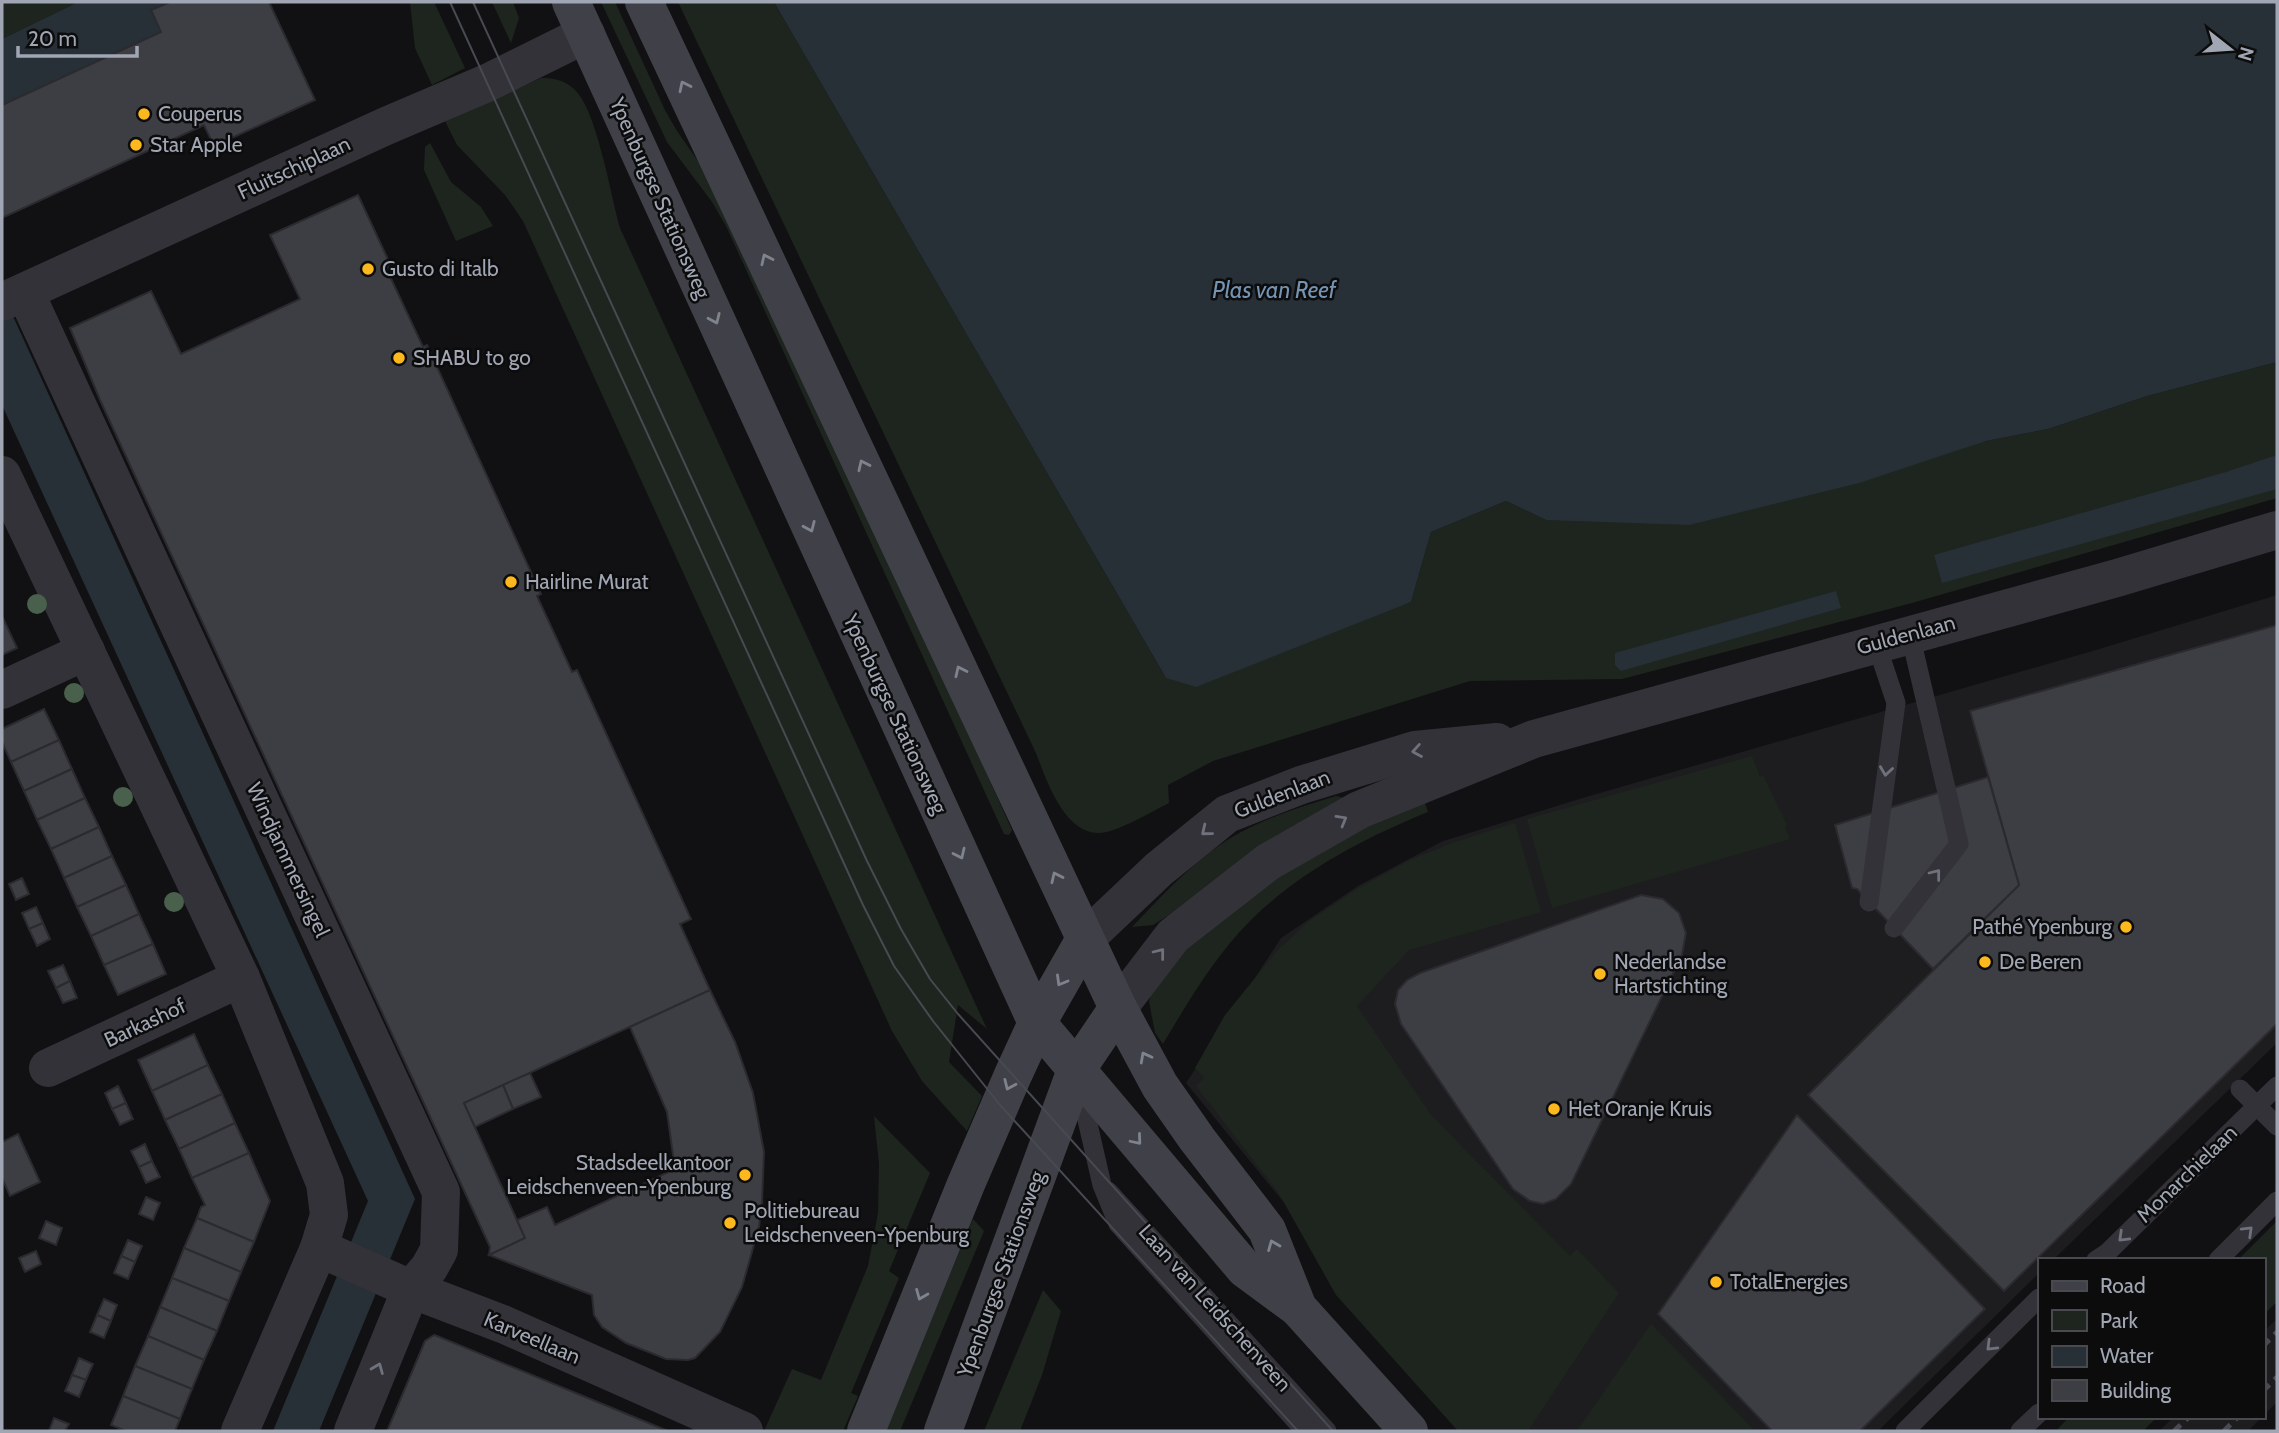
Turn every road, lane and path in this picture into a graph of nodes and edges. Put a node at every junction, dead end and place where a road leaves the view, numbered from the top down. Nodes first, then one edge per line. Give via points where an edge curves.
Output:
1 (644, 2) edge
2 (578, 18) edge
3 (13, 297) edge
4 (2, 475) edge
5 (2277, 530) edge
6 (1893, 638) junction
7 (86, 651) junction
8 (2, 690) edge
9 (1534, 739) junction
10 (1869, 902) dead end
11 (1894, 928) dead end
12 (1085, 939) junction
13 (241, 978) junction
14 (1118, 1007) junction
15 (1037, 1023) junction
16 (48, 1068) dead end
17 (1076, 1070) junction
18 (2277, 1086) edge
19 (2240, 1089) dead end
20 (2257, 1106) junction
21 (2277, 1126) edge
22 (1102, 1185) junction
23 (2277, 1202) edge
24 (329, 1253) junction
25 (2099, 1258) edge
26 (2220, 1258) edge
27 (399, 1284) junction
28 (2038, 1299) edge
29 (1298, 1308) junction
30 (2038, 1414) edge
31 (240, 1431) edge
32 (353, 1431) edge
33 (744, 1431) edge
34 (866, 1431) edge
35 (943, 1431) edge
36 (1305, 1431) edge
37 (1327, 1431) edge
38 (1409, 1431) edge
39 (1905, 1431) edge
40 (2021, 1431) edge

12 -> 1 main road
2 - 3 street, Fluitschiplaan via 487,83
2 -> 15 main road, Ypenburgse Stationsweg
3 - 27 street, Windjammersingel via 441,1192 439,1251 429,1268
4 - 7 street
5 - 6 street, Guldenlaan
6 - 9 street, Guldenlaan
6 -> 10 lane via 1896,703
11 -> 6 lane via 1959,844
7 - 8 street
7 - 13 street
9 -> 12 street, Guldenlaan via 1415,750 1301,785 1227,814 1159,869
14 -> 9 street, Guldenlaan via 1173,936 1268,862 1359,810
12 - 14 main road, Laan van Leidschenveen
12 -> 15 main road, Guldenlaan
13 - 16 street, Barkashof
13 - 24 street via 325,1183
14 - 17 main road, Ypenburgse Stationsweg
29 -> 14 main road, Laan van Leidschenveen via 1267,1230 1160,1086
15 - 17 main road, Laan van Leidschenveen
15 -> 34 main road
17 - 22 lane, Laan van Leidschenveen
17 -> 29 main road, Laan van Leidschenveen via 1245,1269
17 - 35 main road, Ypenburgse Stationsweg
18 - 20 lane, Monarchielaan
19 - 20 lane
20 - 21 lane
20 -> 25 lane, Monarchielaan
22 - 36 lane, Laan van Leidschenveen via 1118,1224
22 - 37 lane, Laan van Leidschenveen
26 -> 23 lane
24 - 27 street, Karveellaan
24 - 31 street
32 -> 27 street, Windjammersingel
27 - 33 street, Karveellaan via 505,1325
28 -> 39 lane
29 - 38 main road, Laan van Leidschenveen
30 - 40 lane

